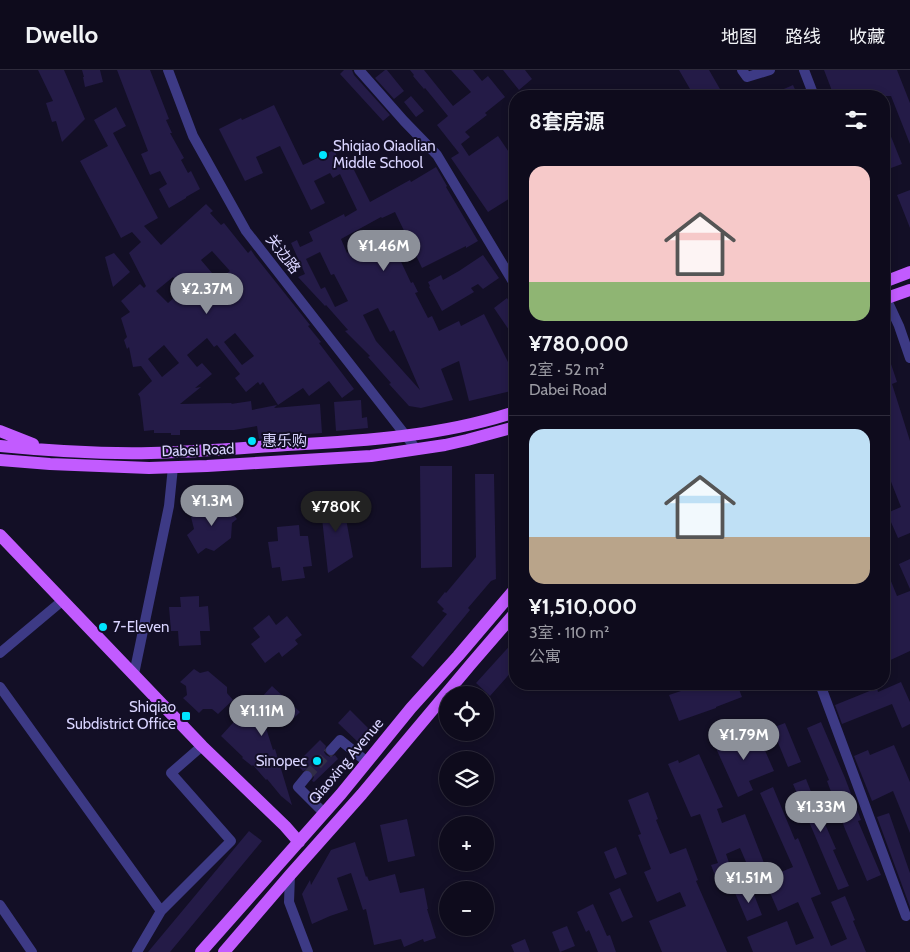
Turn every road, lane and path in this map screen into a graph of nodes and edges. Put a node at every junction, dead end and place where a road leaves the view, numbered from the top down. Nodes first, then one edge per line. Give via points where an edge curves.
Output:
1 (168, 70) edge
2 (359, 70) edge
3 (742, 70) edge
4 (770, 70) edge
5 (804, 70) edge
6 (812, 90) edge
7 (910, 272) edge
8 (509, 276) edge
9 (890, 277) edge
10 (910, 290) edge
11 (890, 297) edge
12 (890, 309) edge
13 (910, 358) edge
14 (509, 414) edge
15 (509, 428) edge
16 (0, 431) edge
17 (407, 436) junction
18 (0, 446) edge
19 (47, 450) junction
20 (417, 450) junction
21 (2, 461) edge
22 (174, 467) junction
23 (0, 535) edge
24 (509, 596) edge
25 (62, 600) junction
26 (509, 620) edge
27 (0, 653) edge
28 (134, 674) junction
29 (0, 687) edge
30 (822, 690) edge
31 (202, 746) junction
32 (331, 750) tunnel mouth
33 (367, 762) junction
34 (307, 776) tunnel mouth
35 (324, 813) junction
36 (299, 842) junction
37 (290, 875) junction
38 (0, 905) edge
39 (162, 911) junction
40 (906, 916) dead end
41 (32, 952) edge
42 (137, 952) edge
43 (202, 952) edge
44 (224, 952) edge
45 (308, 952) edge

1 - 17 street, 关边路 via 193,136 246,231
2 - 8 street via 437,155
3 - 4 street via 747,76
5 - 6 street
7 - 9 main road
10 - 11 main road
12 - 13 street
14 - 17 main road, Dabei Road
15 - 20 main road, Dabei Road
16 - 19 main road
17 - 19 main road, Dabei Road via 184,452
17 - 20 street, 关边路
18 - 19 main road, Dabei Road
20 - 22 main road, Dabei Road via 371,456
21 - 22 main road, Dabei Road
22 - 28 street
23 - 25 main road
24 - 33 main road, Qiaoxing Avenue
25 - 27 street
25 - 28 main road
26 - 37 main road
28 - 31 main road
29 - 39 street
30 - 40 street
31 - 36 main road
31 - 39 street via 171,773 231,841
32 - 33 street via 340,740
33 - 35 main road, Qiaoxing Avenue
34 - 35 street via 298,787
35 - 36 main road, Qiaoxing Avenue
36 - 37 main road
36 - 43 main road, Qiaoxing Avenue
37 - 44 main road
37 - 45 street via 289,902
38 - 41 street
39 - 42 street

